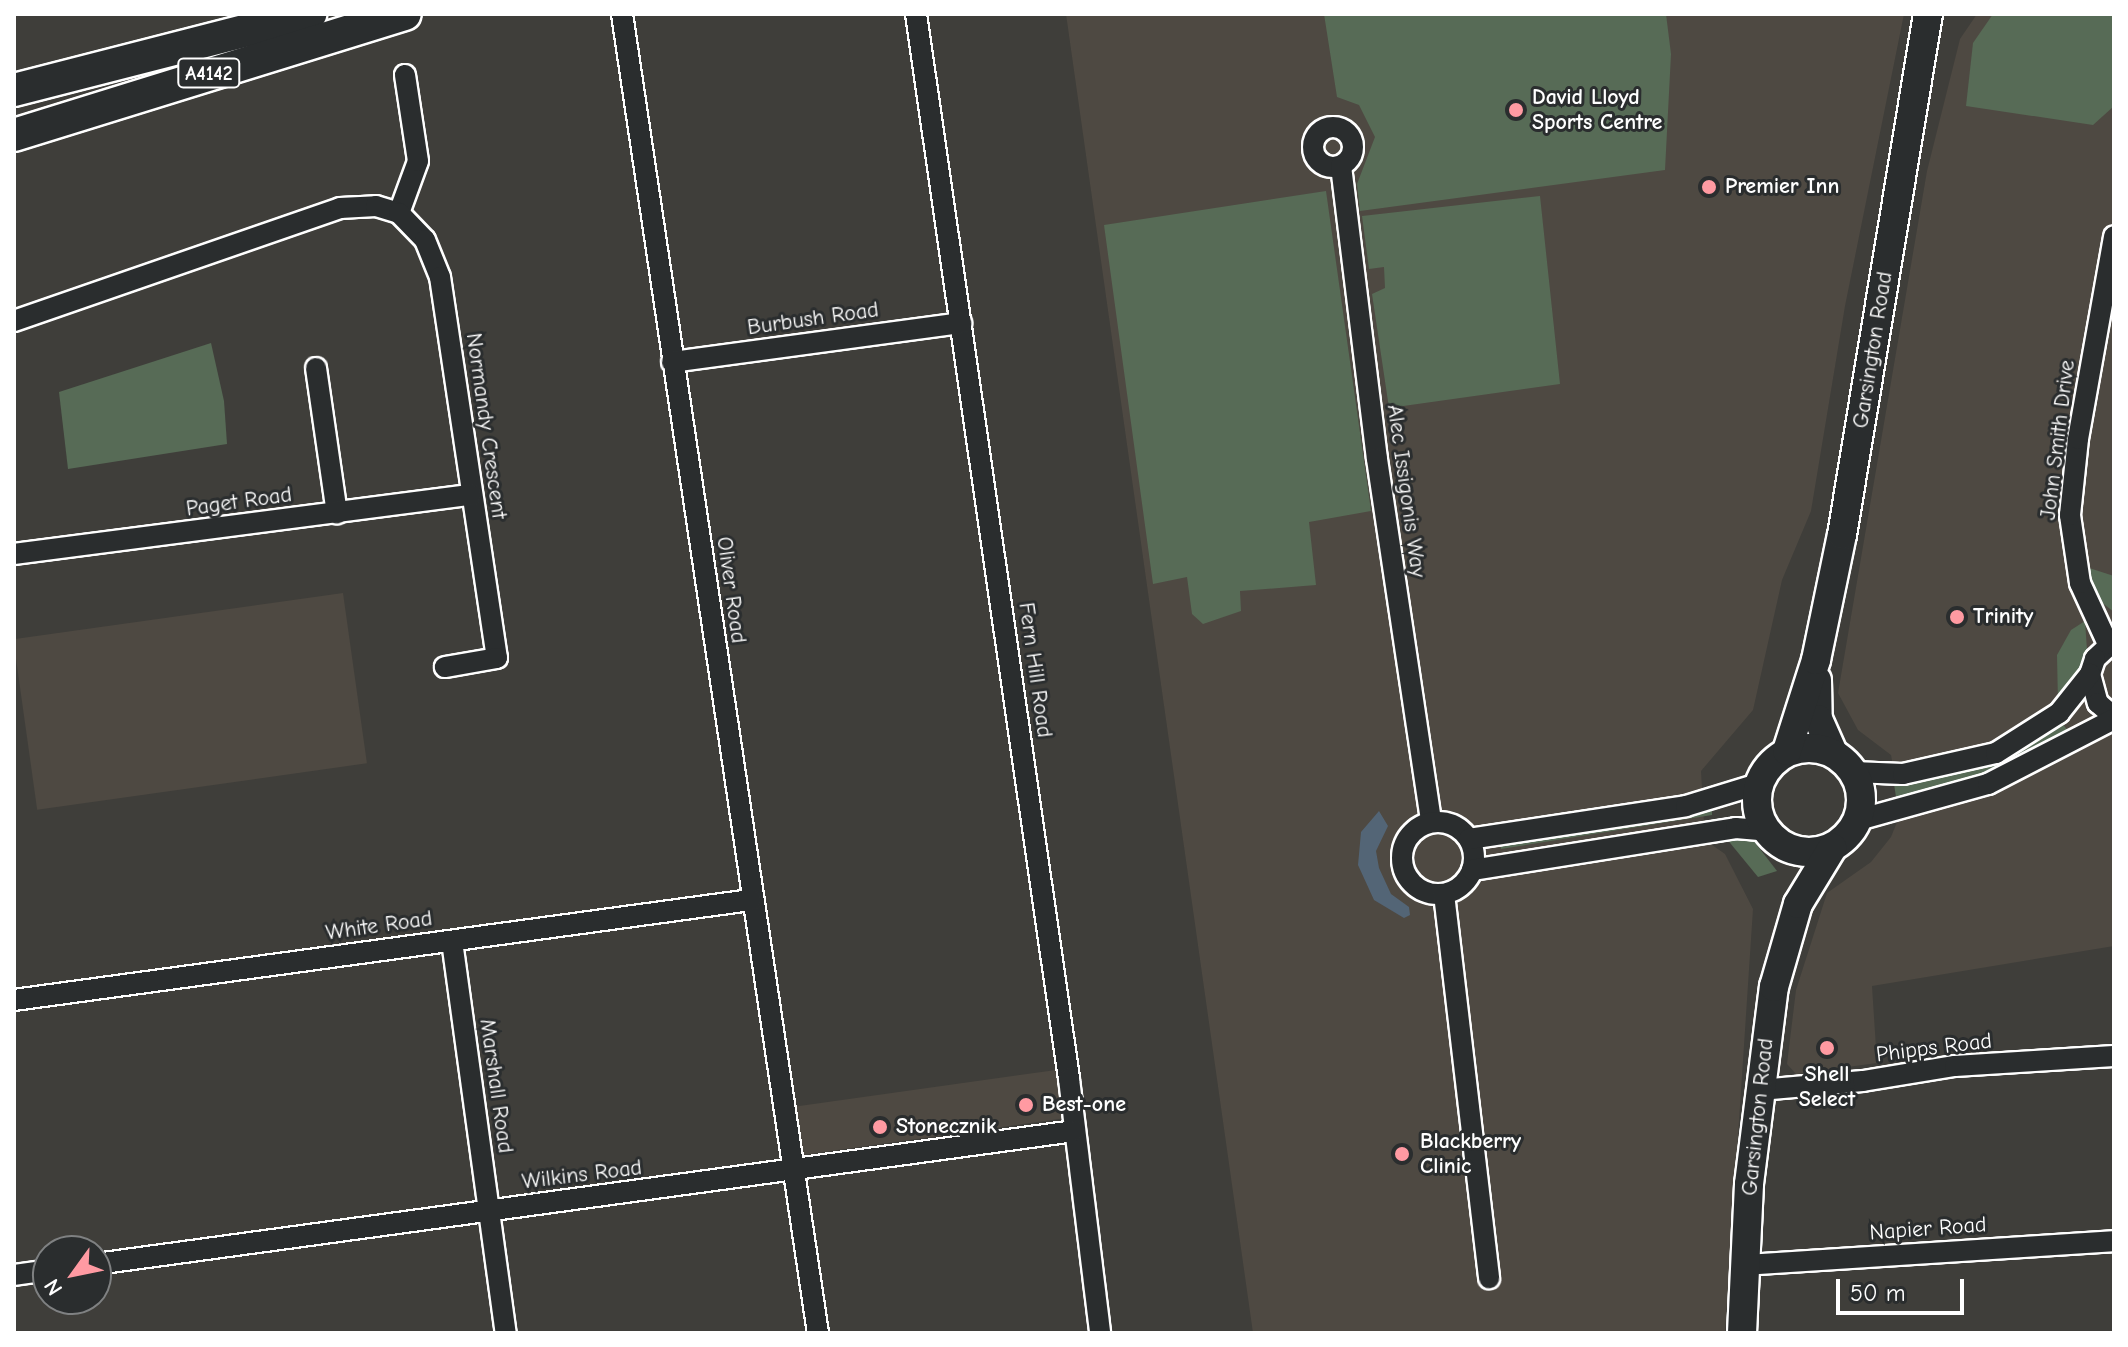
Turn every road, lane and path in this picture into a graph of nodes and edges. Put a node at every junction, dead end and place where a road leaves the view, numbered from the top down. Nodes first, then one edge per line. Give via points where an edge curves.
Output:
1 (310, 14) edge
2 (405, 14) edge
3 (622, 14) edge
4 (916, 14) edge
5 (1930, 22) edge
6 (405, 75) dead end
7 (14, 90) edge
8 (14, 135) edge
9 (1341, 166) dead end
10 (399, 213) junction
11 (2114, 236) edge
12 (14, 321) edge
13 (961, 323) junction
14 (672, 362) junction
15 (316, 368) dead end
16 (471, 495) junction
17 (337, 513) junction
18 (14, 554) edge
19 (2111, 643) edge
20 (1816, 660) junction
21 (445, 667) dead end
22 (2090, 674) junction
23 (2114, 718) edge
24 (1787, 751) junction
25 (1843, 762) junction
26 (1758, 784) junction
27 (1858, 820) junction
28 (1431, 822) junction
29 (1768, 831) junction
30 (1469, 839) junction
31 (1832, 848) junction
32 (1793, 850) junction
33 (1472, 870) junction
34 (1444, 894) junction
35 (751, 900) junction
36 (1798, 904) junction
37 (452, 941) junction
38 (14, 1000) edge
39 (2114, 1056) edge
40 (1760, 1090) junction
41 (1074, 1131) junction
42 (795, 1172) junction
43 (489, 1211) junction
44 (2114, 1241) edge
45 (112, 1262) edge
46 (1745, 1265) junction
47 (1489, 1278) dead end
48 (506, 1333) edge
49 (818, 1333) edge
50 (1100, 1333) edge
51 (1742, 1333) edge

1 - 7 highway, A4142
2 - 8 highway, A4142
3 - 14 street, Oliver Road
4 - 13 street, Fern Hill Road
5 - 20 main road, Garsington Road
6 - 10 street via 418,161
9 - 28 street, Alec Issigonis Way via 1377,459
10 - 12 street via 376,206 340,208
10 - 16 street, Normandy Crescent via 425,240 440,277
11 - 19 street, John Smith Drive via 2070,515 2070,544 2080,583
13 - 14 street, Burbush Road
13 - 41 street, Fern Hill Road
14 - 35 street, Oliver Road
15 - 17 street
16 - 17 street, Paget Road
16 - 21 street, Normandy Crescent via 498,667
17 - 18 street, Paget Road
19 - 22 street, John Smith Drive
20 - 24 main road
20 - 25 main road via 1818,719
22 - 23 street via 2098,703
22 - 25 street, John Smith Drive via 2059,713 1996,753 1903,774
23 - 27 street via 1988,784
24 - 25 main road via 1813,747
24 - 26 main road via 1771,763
25 - 27 main road via 1862,799
26 - 29 main road via 1757,806
26 - 30 street via 1686,806
27 - 31 main road
28 - 30 street via 1453,824
28 - 34 street via 1404,842 1401,864 1422,891
29 - 32 main road
29 - 33 street via 1736,828
30 - 33 street
31 - 32 main road
31 - 36 main road, Garsington Road
32 - 36 main road, Garsington Road
33 - 34 street via 1461,886
34 - 47 street
35 - 37 street, White Road
35 - 42 street, Oliver Road
36 - 40 main road, Garsington Road via 1774,987
37 - 38 street, White Road
37 - 43 street, Marshall Road
39 - 40 street, Phipps Road via 1955,1066
40 - 46 main road, Garsington Road
41 - 42 street, Wilkins Road
41 - 50 street, Fern Hill Road
42 - 43 street, Wilkins Road
42 - 49 street, Oliver Road
43 - 45 street, Wilkins Road
43 - 48 street, Marshall Road
44 - 46 street, Napier Road
46 - 51 main road, Garsington Road

